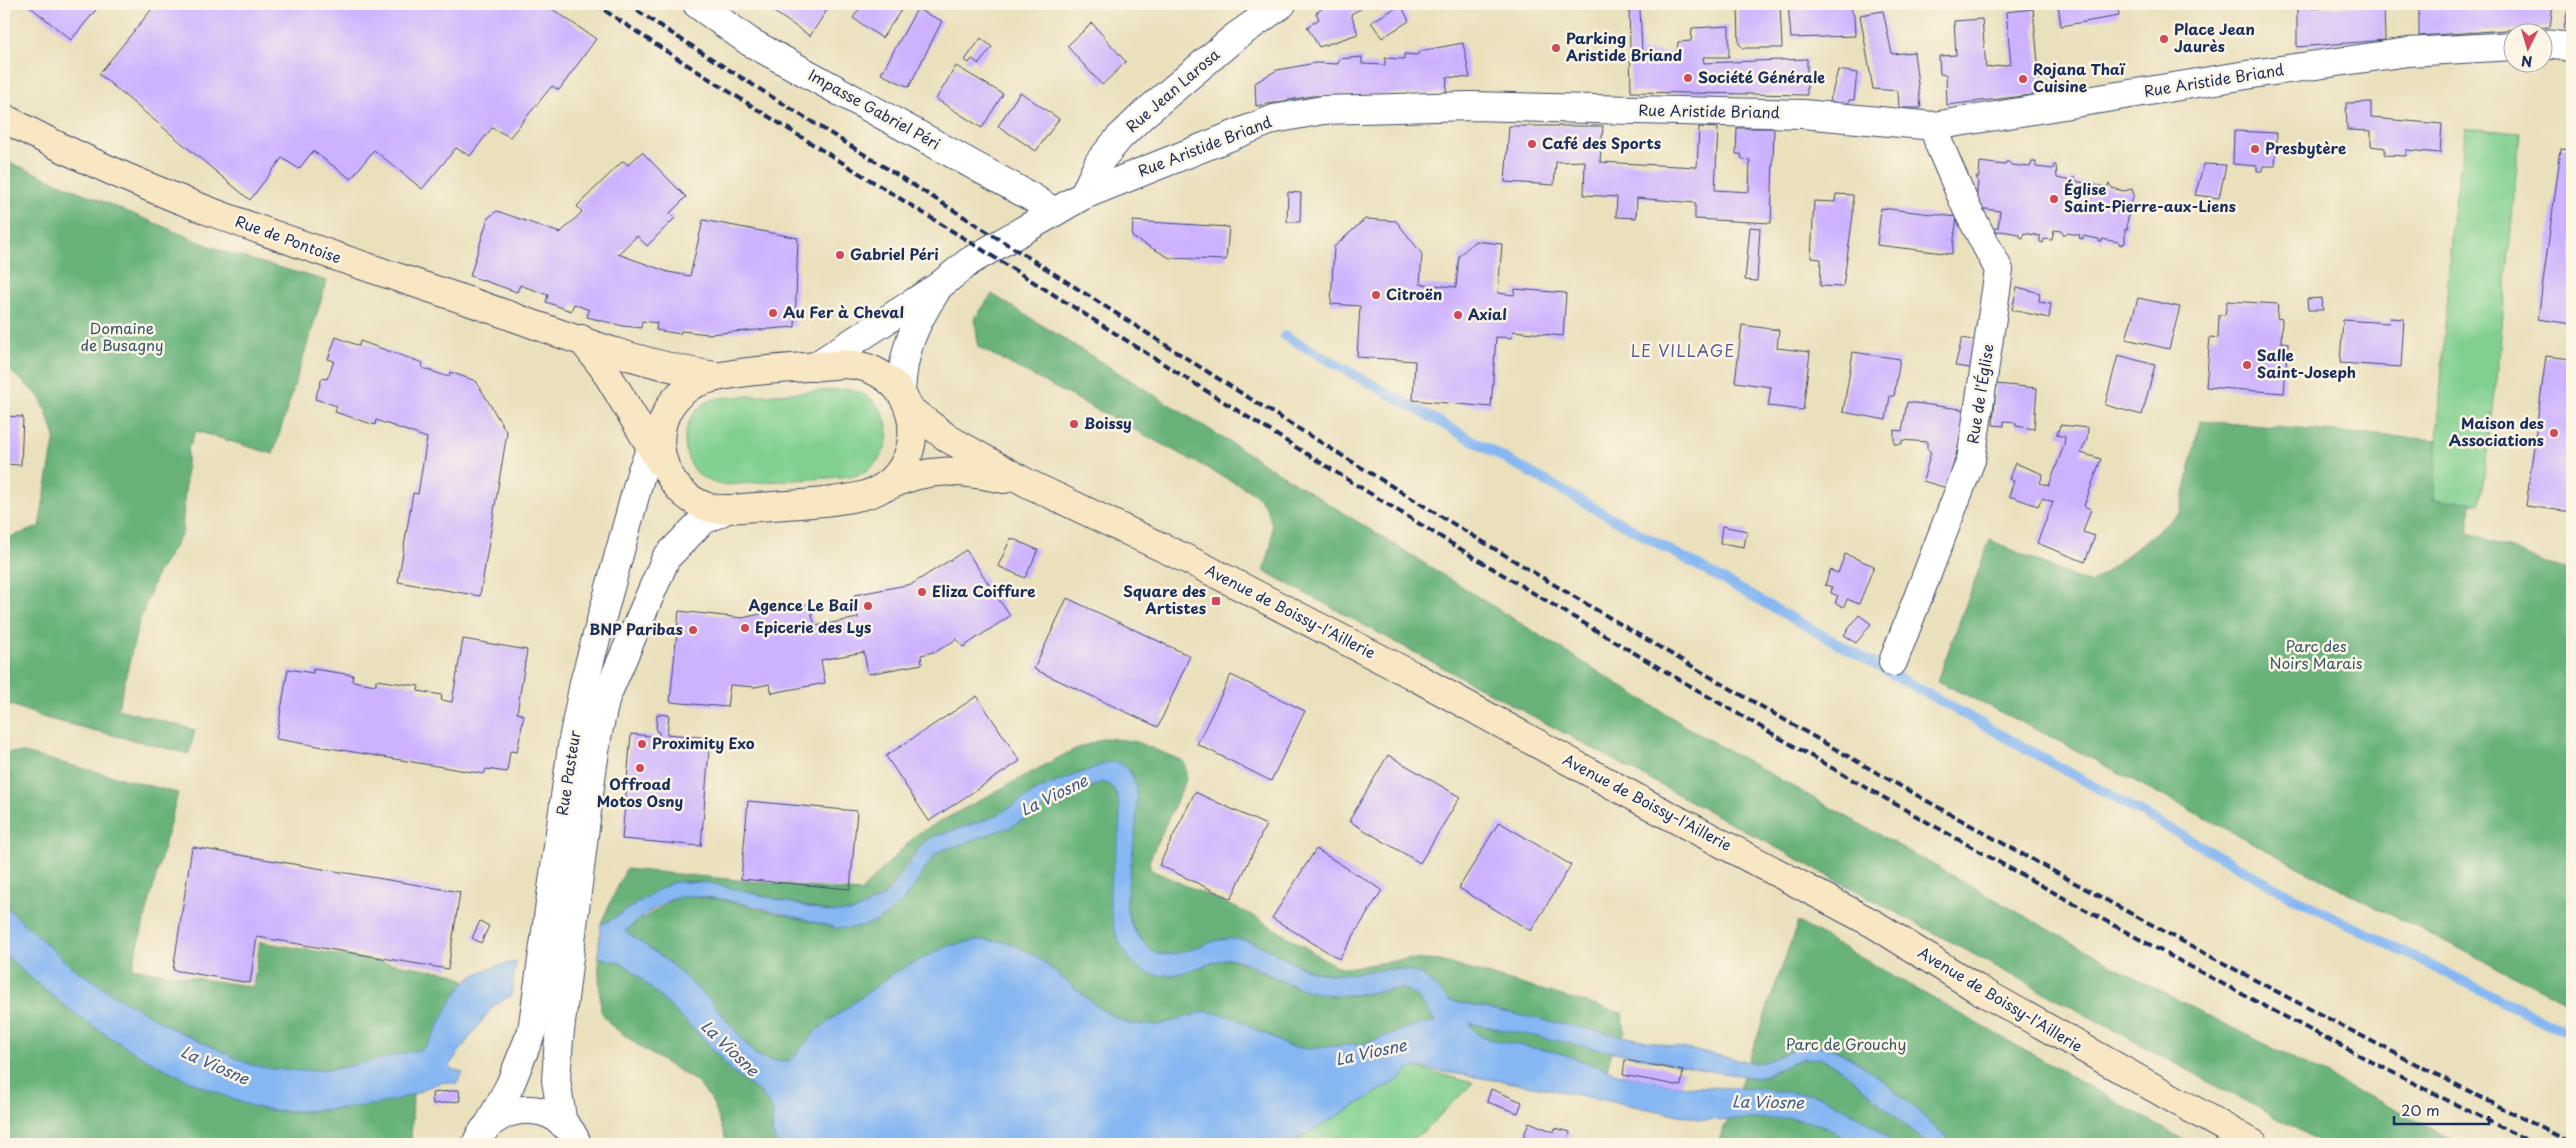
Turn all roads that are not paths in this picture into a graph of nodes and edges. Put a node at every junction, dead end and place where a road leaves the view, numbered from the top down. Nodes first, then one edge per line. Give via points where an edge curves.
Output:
1 (697, 4) edge
2 (1282, 4) edge
3 (2554, 45) edge
4 (2504, 47) edge
5 (2572, 47) edge
6 (4, 118) edge
7 (1934, 126) junction
8 (1084, 195) junction
9 (1054, 212) junction
10 (939, 286) junction
11 (581, 340) junction
12 (814, 367) junction
13 (716, 376) junction
14 (905, 400) junction
15 (657, 435) junction
16 (1027, 484) junction
17 (879, 490) junction
18 (725, 510) junction
19 (1893, 662) dead end
20 (549, 1014) junction
21 (483, 1134) edge
22 (570, 1134) edge
23 (2254, 1144) edge

1 - 9 street, Impasse Gabriel Péri via 750,42
2 - 8 street, Rue Jean Larosa via 1236,37 1119,138 1099,162
3 - 5 street
4 - 7 street, Rue Aristide Briand via 2408,52
6 - 11 main road, Rue de Pontoise via 129,178 240,223
7 - 8 street, Rue Aristide Briand via 1783,114 1471,106 1323,110 1274,119
7 - 19 street, Rue de l'Église via 1967,209 1999,270 1971,460
8 - 9 street, Rue Aristide Briand
9 - 10 street, Rue Aristide Briand via 970,261
10 - 12 street, Rue Aristide Briand
10 - 14 street, Rue Aristide Briand via 913,330 902,369
11 - 13 main road, Rue de Pontoise via 661,365
11 - 15 main road
12 - 13 main road, Avenue de Boissy-l'Aillerie
12 - 14 main road, Avenue de Boissy-l'Aillerie via 862,366 887,378
13 - 15 main road via 682,392 670,407
14 - 16 main road, Avenue de Boissy-l'Aillerie via 948,439
14 - 17 main road via 913,436 909,454 894,478
15 - 18 main road via 665,470 675,486 689,498
15 - 20 street, Rue Pasteur via 642,470 584,683 573,740 548,912
16 - 17 main road, Avenue de Boissy-l'Aillerie via 950,470 904,478
16 - 23 main road, Avenue de Boissy-l'Aillerie via 1199,564 1421,680 1874,924 1976,988
17 - 18 main road, Avenue de Boissy-l'Aillerie via 853,498
18 - 20 street, Rue Pasteur via 702,521 666,558 606,696 598,732 575,915
20 - 21 street, Rue Pasteur via 525,1051
20 - 22 street, Rue Pasteur via 556,1080
21 - 22 street via 506,1113 526,1109 546,1113

